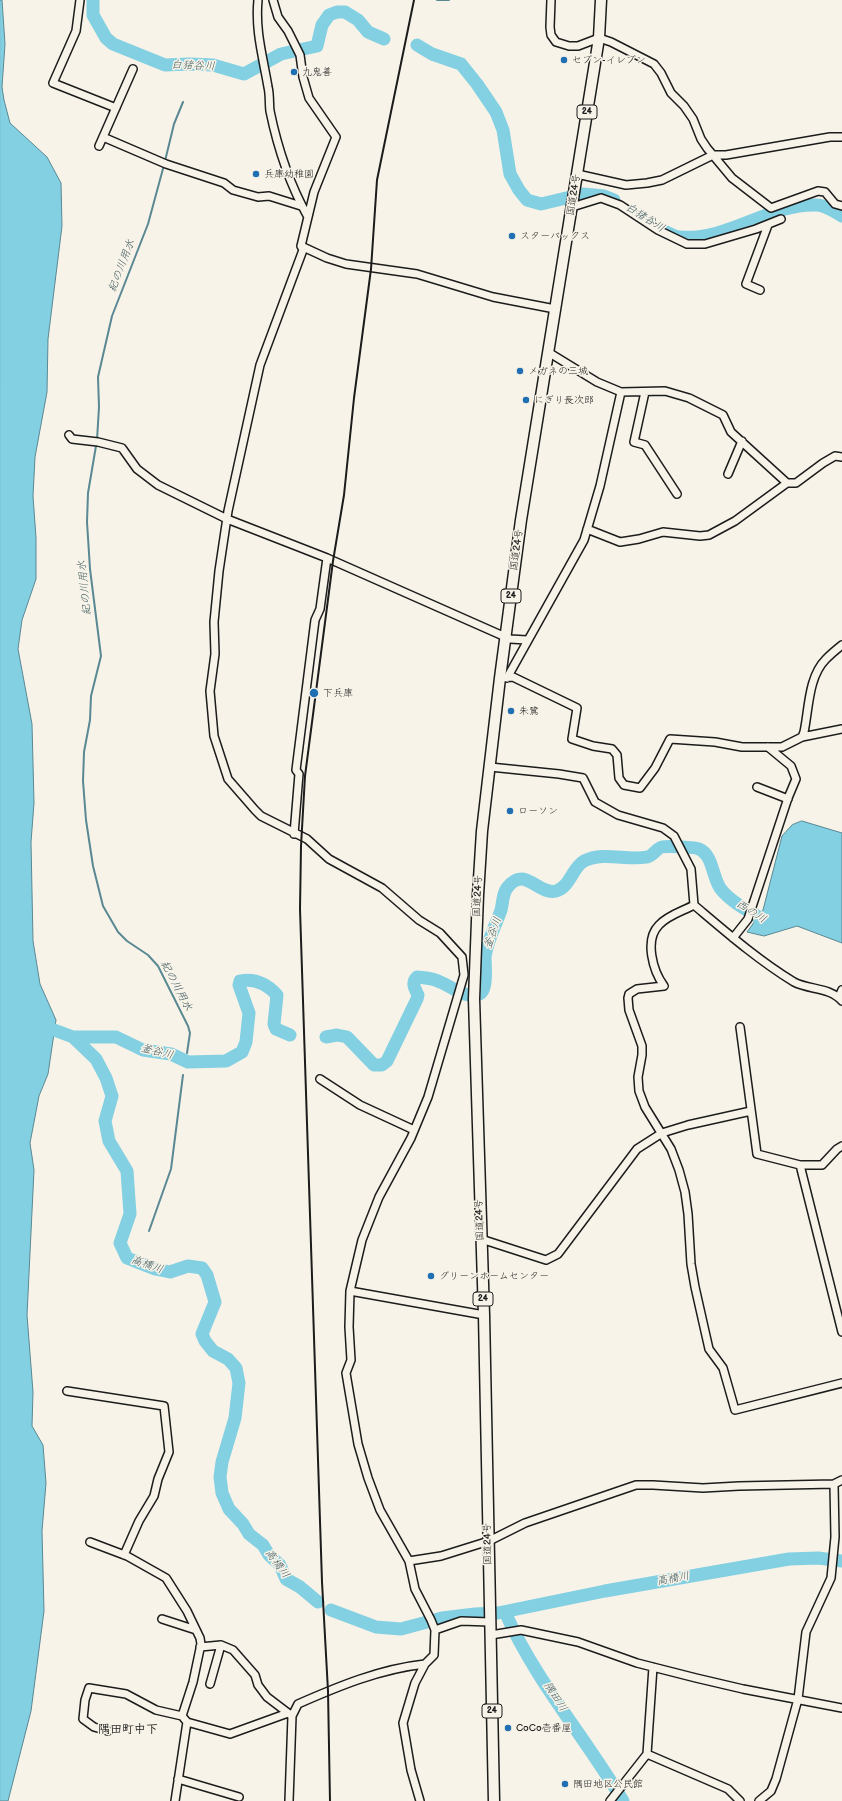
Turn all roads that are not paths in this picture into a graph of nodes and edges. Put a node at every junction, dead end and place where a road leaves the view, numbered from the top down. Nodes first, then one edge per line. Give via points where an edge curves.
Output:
1 (80, 0) edge
2 (258, 0) edge
3 (272, 0) edge
4 (551, 0) edge
5 (601, 0) edge
6 (599, 38) junction
7 (133, 69) dead end
8 (116, 108) junction
9 (103, 137) junction
10 (842, 137) edge
11 (99, 146) dead end
12 (713, 155) junction
13 (577, 174) junction
14 (301, 206) junction
15 (842, 206) edge
16 (572, 207) junction
17 (775, 211) junction
18 (308, 217) junction
19 (768, 224) junction
20 (300, 246) junction
21 (760, 290) dead end
22 (555, 309) junction
23 (548, 352) junction
24 (621, 392) junction
25 (645, 392) junction
26 (69, 435) dead end
27 (742, 441) junction
28 (842, 457) edge
29 (728, 474) dead end
30 (788, 483) junction
31 (677, 494) dead end
32 (227, 519) junction
33 (587, 530) junction
34 (327, 558) junction
35 (505, 636) junction
36 (527, 640) junction
37 (842, 645) edge
38 (503, 678) junction
39 (842, 729) edge
40 (802, 737) junction
41 (768, 747) junction
42 (490, 767) junction
43 (757, 788) dead end
44 (788, 799) junction
45 (294, 834) junction
46 (694, 905) junction
47 (733, 938) junction
48 (842, 990) edge
49 (840, 999) edge
50 (740, 1027) dead end
51 (320, 1079) dead end
52 (751, 1111) junction
53 (414, 1130) junction
54 (662, 1133) junction
55 (842, 1146) edge
56 (800, 1165) junction
57 (481, 1239) junction
58 (350, 1291) junction
59 (484, 1315) junction
60 (842, 1332) edge
61 (842, 1383) edge
62 (67, 1391) dead end
63 (842, 1480) edge
64 (834, 1484) junction
65 (489, 1541) junction
66 (90, 1542) dead end
67 (124, 1555) junction
68 (409, 1561) junction
69 (162, 1619) dead end
70 (490, 1622) junction
71 (196, 1630) junction
72 (435, 1630) junction
73 (491, 1635) junction
74 (221, 1645) junction
75 (200, 1647) junction
76 (425, 1664) junction
77 (653, 1667) junction
78 (210, 1684) dead end
79 (798, 1699) junction
80 (842, 1708) edge
81 (290, 1715) junction
82 (185, 1719) junction
83 (108, 1731) dead end
84 (647, 1754) junction
85 (178, 1779) junction
86 (239, 1797) dead end
87 (612, 1799) edge
88 (175, 1801) edge
89 (289, 1801) edge
90 (420, 1801) edge
91 (494, 1801) edge
92 (740, 1801) edge
93 (759, 1801) edge

1 - 8 street via 76,31 53,83
2 - 14 street via 258,38 274,129 287,175
3 - 18 street via 278,17 297,50 310,98 336,137 314,192
4 - 6 street via 550,27 551,35 556,42 578,46
5 - 6 highway, 国道24号 / 24
6 - 12 street via 654,64 671,93 693,119 701,139
6 - 13 highway, 国道24号 / 24
7 - 8 street
8 - 9 street
9 - 11 street
9 - 14 street via 164,164 224,184 233,190 258,197 269,196
10 - 12 street
12 - 13 street via 662,180 647,183 626,185
12 - 17 street via 732,178
13 - 16 highway, 国道24号 / 24
14 - 18 street
15 - 17 street via 835,204 825,192 818,191
16 - 19 street via 602,198 620,205 658,230 687,244 705,244
16 - 22 highway, 国道24号 / 24
17 - 19 street via 781,219
18 - 20 street
19 - 21 street via 746,284
20 - 22 street via 346,264 417,274 493,297
20 - 32 street via 303,250 260,365
22 - 23 highway, 国道24号 / 24
23 - 24 street via 597,382
23 - 35 highway, 国道24号 / 24
24 - 25 street
24 - 33 street via 600,486
25 - 27 street via 665,391 689,398 723,415 731,432
25 - 31 street via 634,442 645,445
26 - 32 street via 72,439 122,448 137,469 154,482
27 - 29 street
27 - 30 street
28 - 30 street via 835,456 823,463 796,484
30 - 33 street via 735,522 709,535 663,532 620,542
32 - 34 street
32 - 45 street via 214,622 215,654 210,691 214,736 228,779 240,794 261,816
33 - 36 street via 584,540
34 - 35 street
34 - 45 street via 320,609 315,620 296,770 299,774
35 - 36 street via 510,639
35 - 38 highway, 国道24号 / 24
36 - 38 street
37 - 40 street via 825,660 818,671 812,687
38 - 41 street via 513,677 577,708 572,739 612,749 617,755 618,778 624,786 640,788 655,768 670,739 742,747
38 - 42 highway, 国道24号 / 24
39 - 40 street
40 - 41 street via 782,747
41 - 44 street via 791,766 794,772 796,779
42 - 46 street via 583,778 595,802 618,815 663,828 674,836 691,869
42 - 57 highway, 国道24号 / 24 via 480,860 474,987
43 - 44 street
44 - 47 street via 748,919
45 - 53 street via 307,839 329,859 382,888 419,920 440,932 462,957 464,975 428,1097
46 - 47 street
46 - 54 street via 658,926 652,942 653,960 664,986 637,989 629,994 628,998 629,1010 642,1046 639,1091 645,1107
47 - 49 street via 796,982 825,991
48 - 49 street
50 - 52 street
51 - 53 street via 360,1105
52 - 54 street
52 - 56 street via 757,1154
53 - 58 street via 367,1225
54 - 57 street via 637,1149 558,1254 546,1260
54 - 61 street via 671,1149 685,1192 693,1279 709,1349 722,1368 735,1410
55 - 56 street via 822,1165
56 - 60 street
57 - 59 highway, 国道24号 / 24
58 - 59 street
58 - 68 street via 351,1360 346,1373 358,1444 380,1510
59 - 65 highway, 国道24号 / 24
62 - 67 street via 164,1406 168,1452 154,1496 139,1521
63 - 64 street
64 - 65 street via 703,1488 636,1485 525,1523
64 - 79 street via 835,1537 831,1578 806,1632
65 - 68 street via 441,1556
65 - 70 highway, 国道24号 / 24
66 - 67 street
67 - 71 street via 166,1578 187,1610
68 - 72 street via 415,1589
69 - 71 street
70 - 72 street via 461,1621
70 - 73 highway, 国道24号 / 24
71 - 75 street via 200,1638
72 - 76 street via 434,1654
73 - 77 street via 521,1630 578,1642
73 - 91 highway, 国道24号 / 24
74 - 75 street
74 - 78 street
74 - 81 street via 233,1650 255,1675 258,1685 267,1697
75 - 82 street
76 - 81 street via 399,1667 328,1691 298,1704
76 - 90 street via 403,1722 411,1770
77 - 79 street via 743,1689
77 - 84 street
79 - 80 street
79 - 93 street via 776,1779 771,1791
81 - 82 street via 230,1734
81 - 89 street
82 - 83 street via 156,1710 126,1694 89,1688 83,1719 94,1727
82 - 85 street
84 - 87 street
84 - 92 street via 728,1789
85 - 86 street
85 - 88 street

